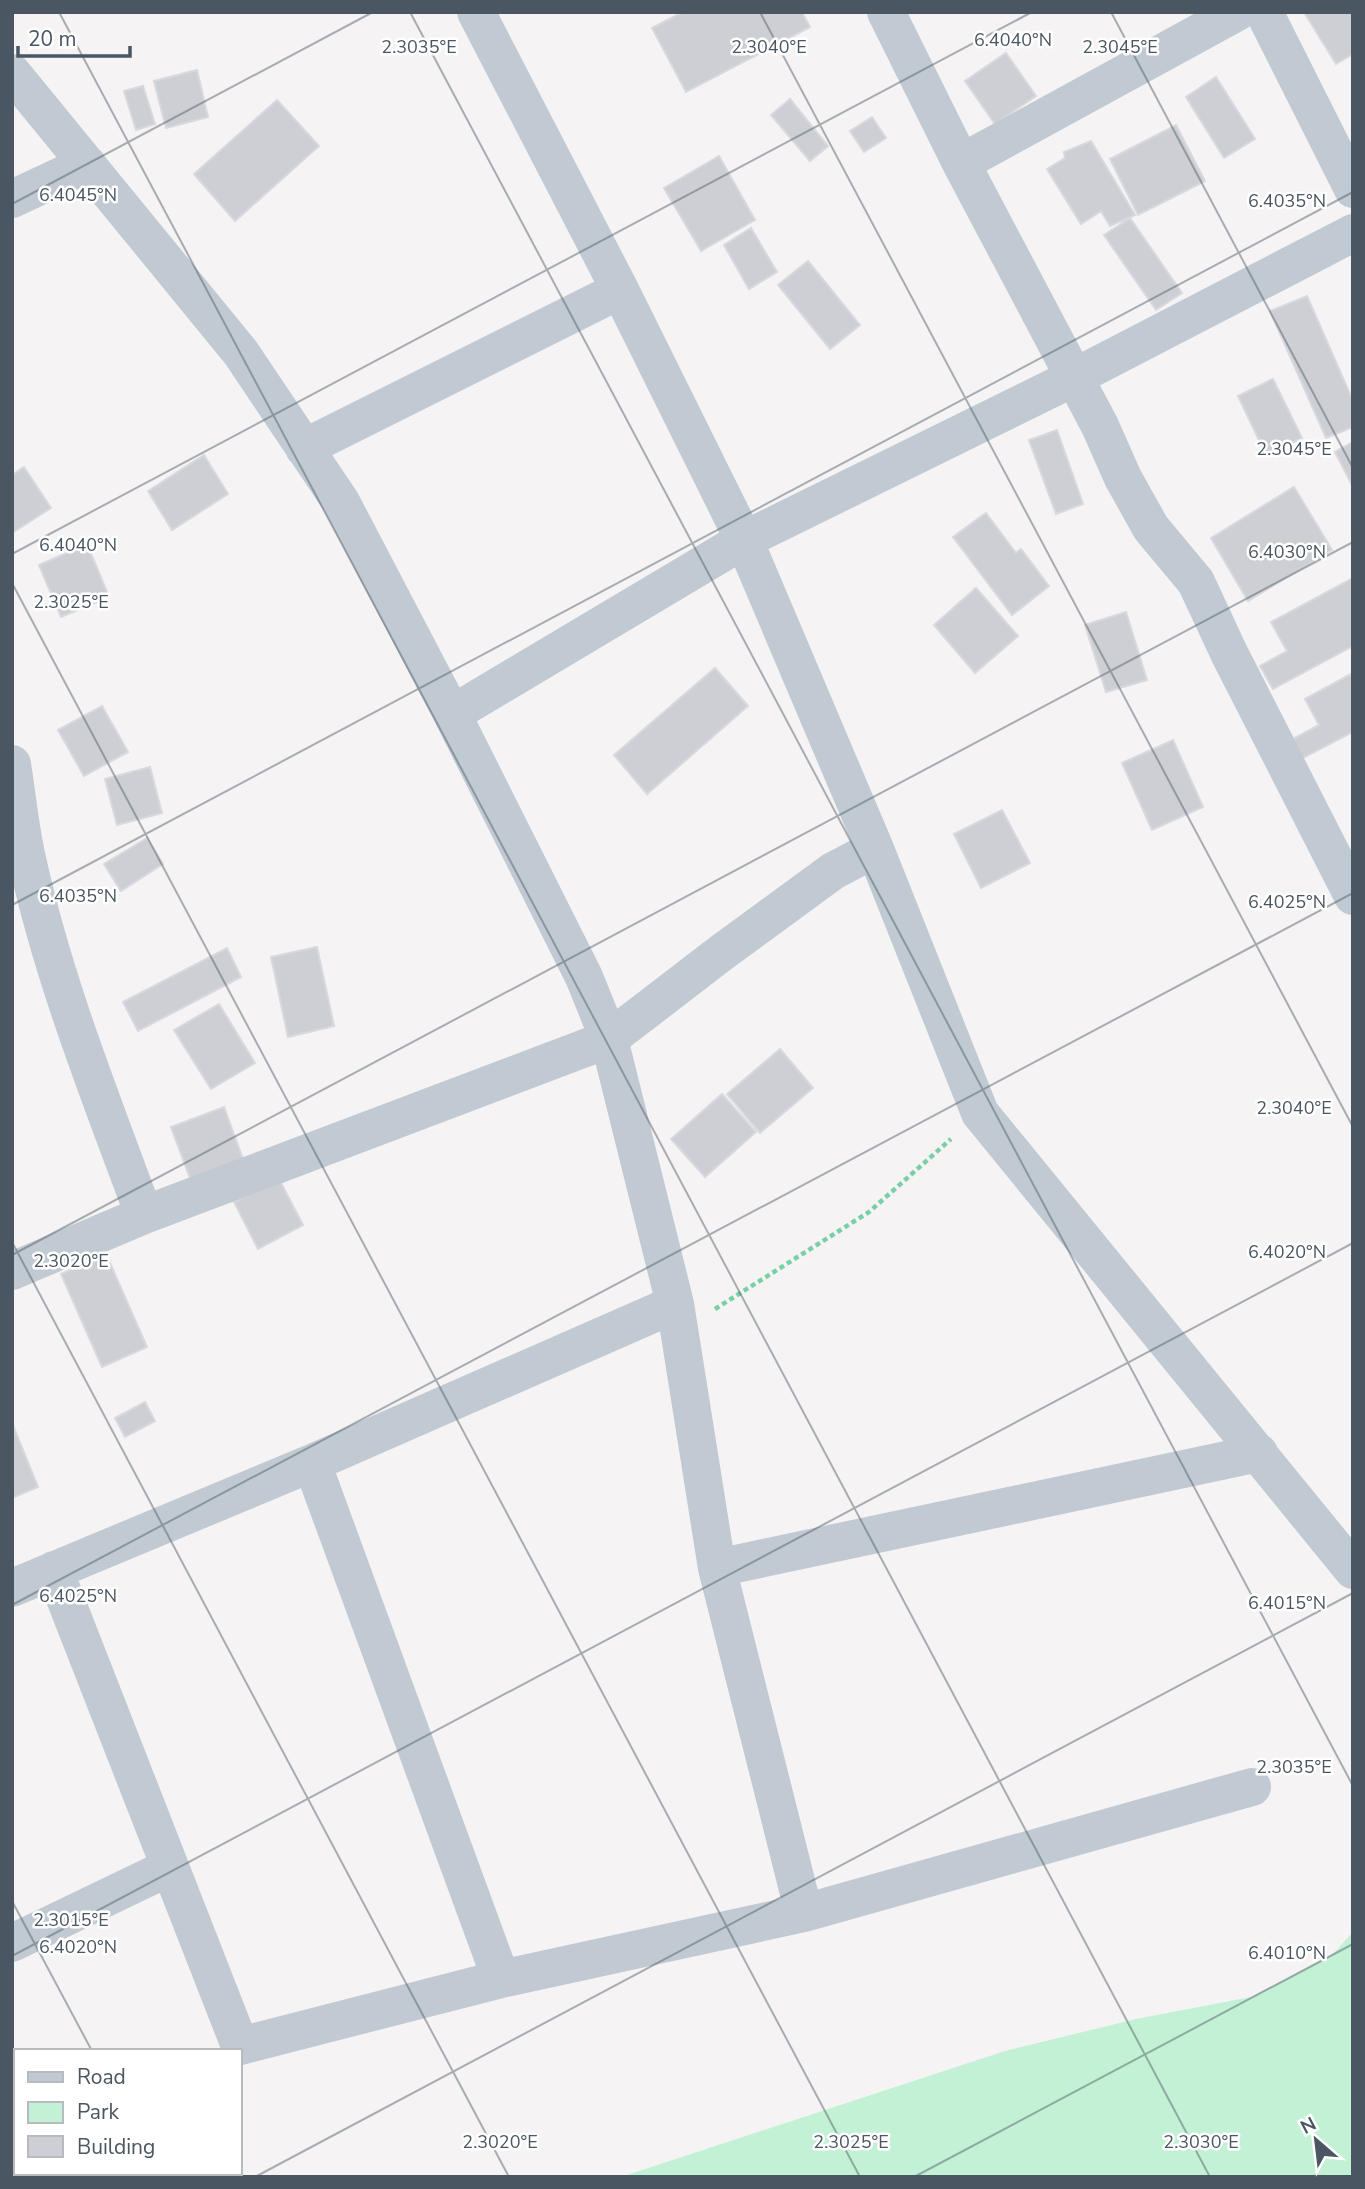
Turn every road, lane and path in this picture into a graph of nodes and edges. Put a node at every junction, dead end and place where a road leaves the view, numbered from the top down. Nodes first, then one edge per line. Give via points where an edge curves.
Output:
1 (476, 12) edge
2 (886, 12) edge
3 (1237, 12) edge
4 (1264, 12) edge
5 (12, 73) edge
6 (961, 163) junction
7 (87, 164) junction
8 (1353, 189) edge
9 (12, 199) edge
10 (1353, 233) edge
11 (620, 290) junction
12 (1073, 378) junction
13 (304, 448) junction
14 (744, 540) junction
15 (452, 714) junction
16 (12, 764) edge
17 (875, 849) junction
18 (1353, 896) edge
19 (609, 1039) junction
20 (980, 1113) junction
21 (144, 1215) junction
22 (12, 1271) edge
23 (677, 1319) junction
24 (1259, 1453) junction
25 (313, 1463) junction
26 (717, 1568) junction
27 (54, 1570) junction
28 (1353, 1570) edge
29 (12, 1588) edge
30 (1252, 1787) dead end
31 (170, 1867) junction
32 (804, 1913) junction
33 (12, 1943) edge
34 (501, 1979) junction

1 - 11 street
2 - 6 street
3 - 6 street
4 - 8 street
5 - 7 street
6 - 12 street
7 - 9 street
7 - 13 street via 241,354
10 - 12 street
11 - 13 street
11 - 14 street
12 - 14 street
12 - 18 street via 1151,528 1196,582
13 - 15 street via 341,502
14 - 15 street
14 - 17 street
15 - 19 street via 584,977
16 - 21 street via 26,857 47,936
17 - 19 street via 832,871
17 - 20 street
19 - 21 street
19 - 23 street
20 - 23 path via 869,1212 747,1288
20 - 24 street
21 - 22 street
23 - 25 street
23 - 26 street
24 - 26 street
24 - 28 street
25 - 27 street
25 - 34 street
26 - 32 street
27 - 29 street
27 - 31 street
30 - 32 street
31 - 33 street
31 - 34 street via 240,2046
32 - 34 street

